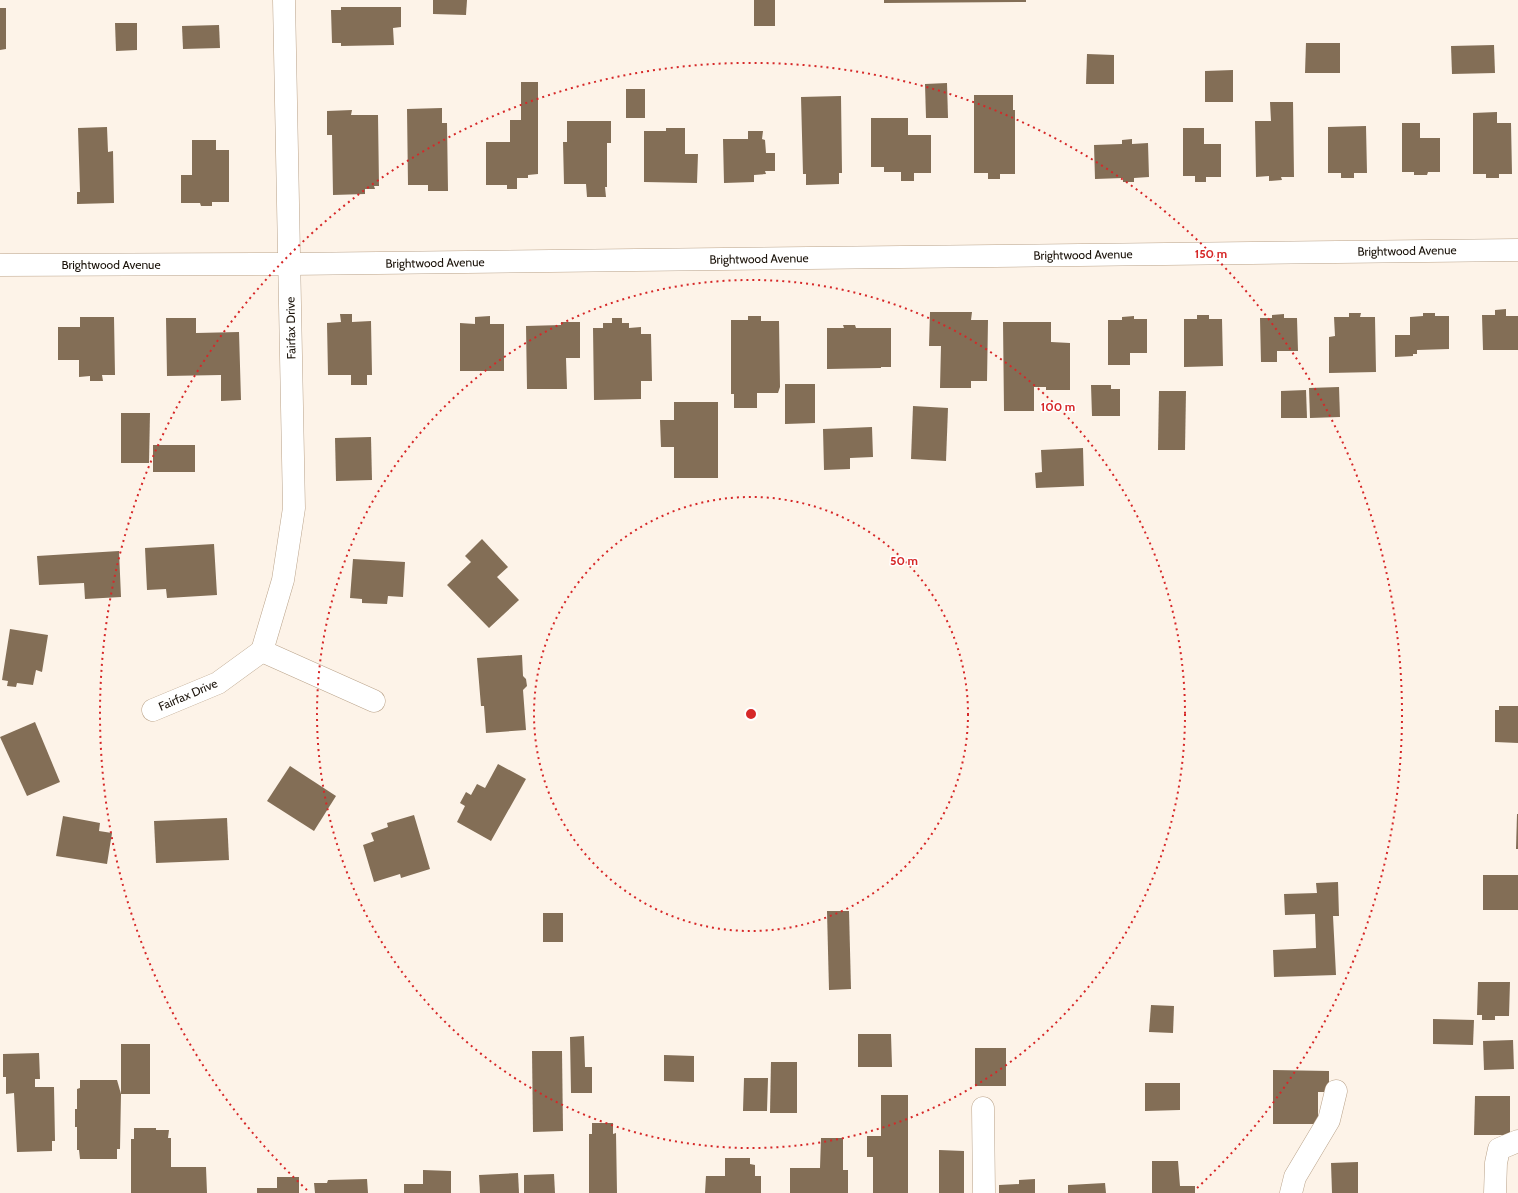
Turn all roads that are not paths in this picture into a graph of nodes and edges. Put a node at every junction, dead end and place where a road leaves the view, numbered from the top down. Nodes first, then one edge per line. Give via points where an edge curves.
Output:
1 (284, 0) edge
2 (1518, 250) edge
3 (290, 264) junction
4 (0, 265) edge
5 (262, 652) junction
6 (374, 701) dead end
7 (153, 710) dead end
8 (1336, 1091) dead end
9 (983, 1108) dead end
10 (1518, 1141) edge
11 (984, 1193) edge
12 (1291, 1193) edge
13 (1495, 1193) edge

1 - 3 street, Fairfax Drive
2 - 3 street, Brightwood Avenue
3 - 4 street, Brightwood Avenue
3 - 5 street, Fairfax Drive via 294,508 283,580
5 - 6 street
5 - 7 street, Fairfax Drive via 218,683
8 - 12 street via 1329,1120 1295,1177
9 - 11 street
10 - 13 street via 1499,1149

